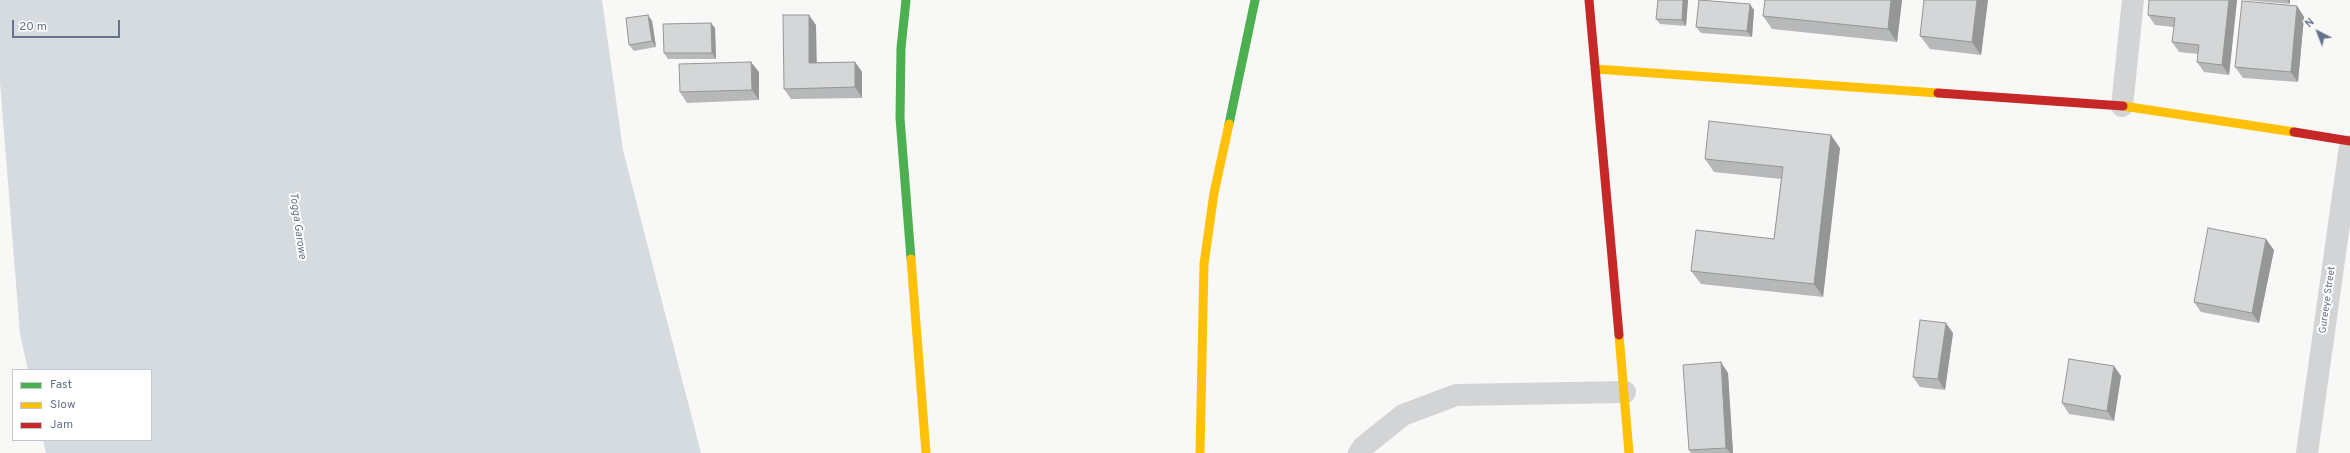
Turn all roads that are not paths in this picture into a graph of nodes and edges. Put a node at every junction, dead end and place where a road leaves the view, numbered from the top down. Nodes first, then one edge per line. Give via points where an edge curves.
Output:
1 (906, 0) edge
2 (1255, 0) edge
3 (1589, 0) edge
4 (2133, 0) edge
5 (1595, 69) junction
6 (2122, 106) junction
7 (2350, 141) edge
8 (2350, 146) edge
9 (1624, 392) junction
10 (926, 453) edge
11 (1200, 453) edge
12 (1358, 453) edge
13 (1629, 453) edge
14 (2307, 453) edge

1 - 10 street via 901,48 900,118
2 - 11 street via 1214,193 1204,264
3 - 5 street
4 - 6 street
5 - 6 street
5 - 9 street
6 - 7 street
8 - 14 street, Gureeye Street
9 - 12 street via 1456,395 1403,415
9 - 13 street

